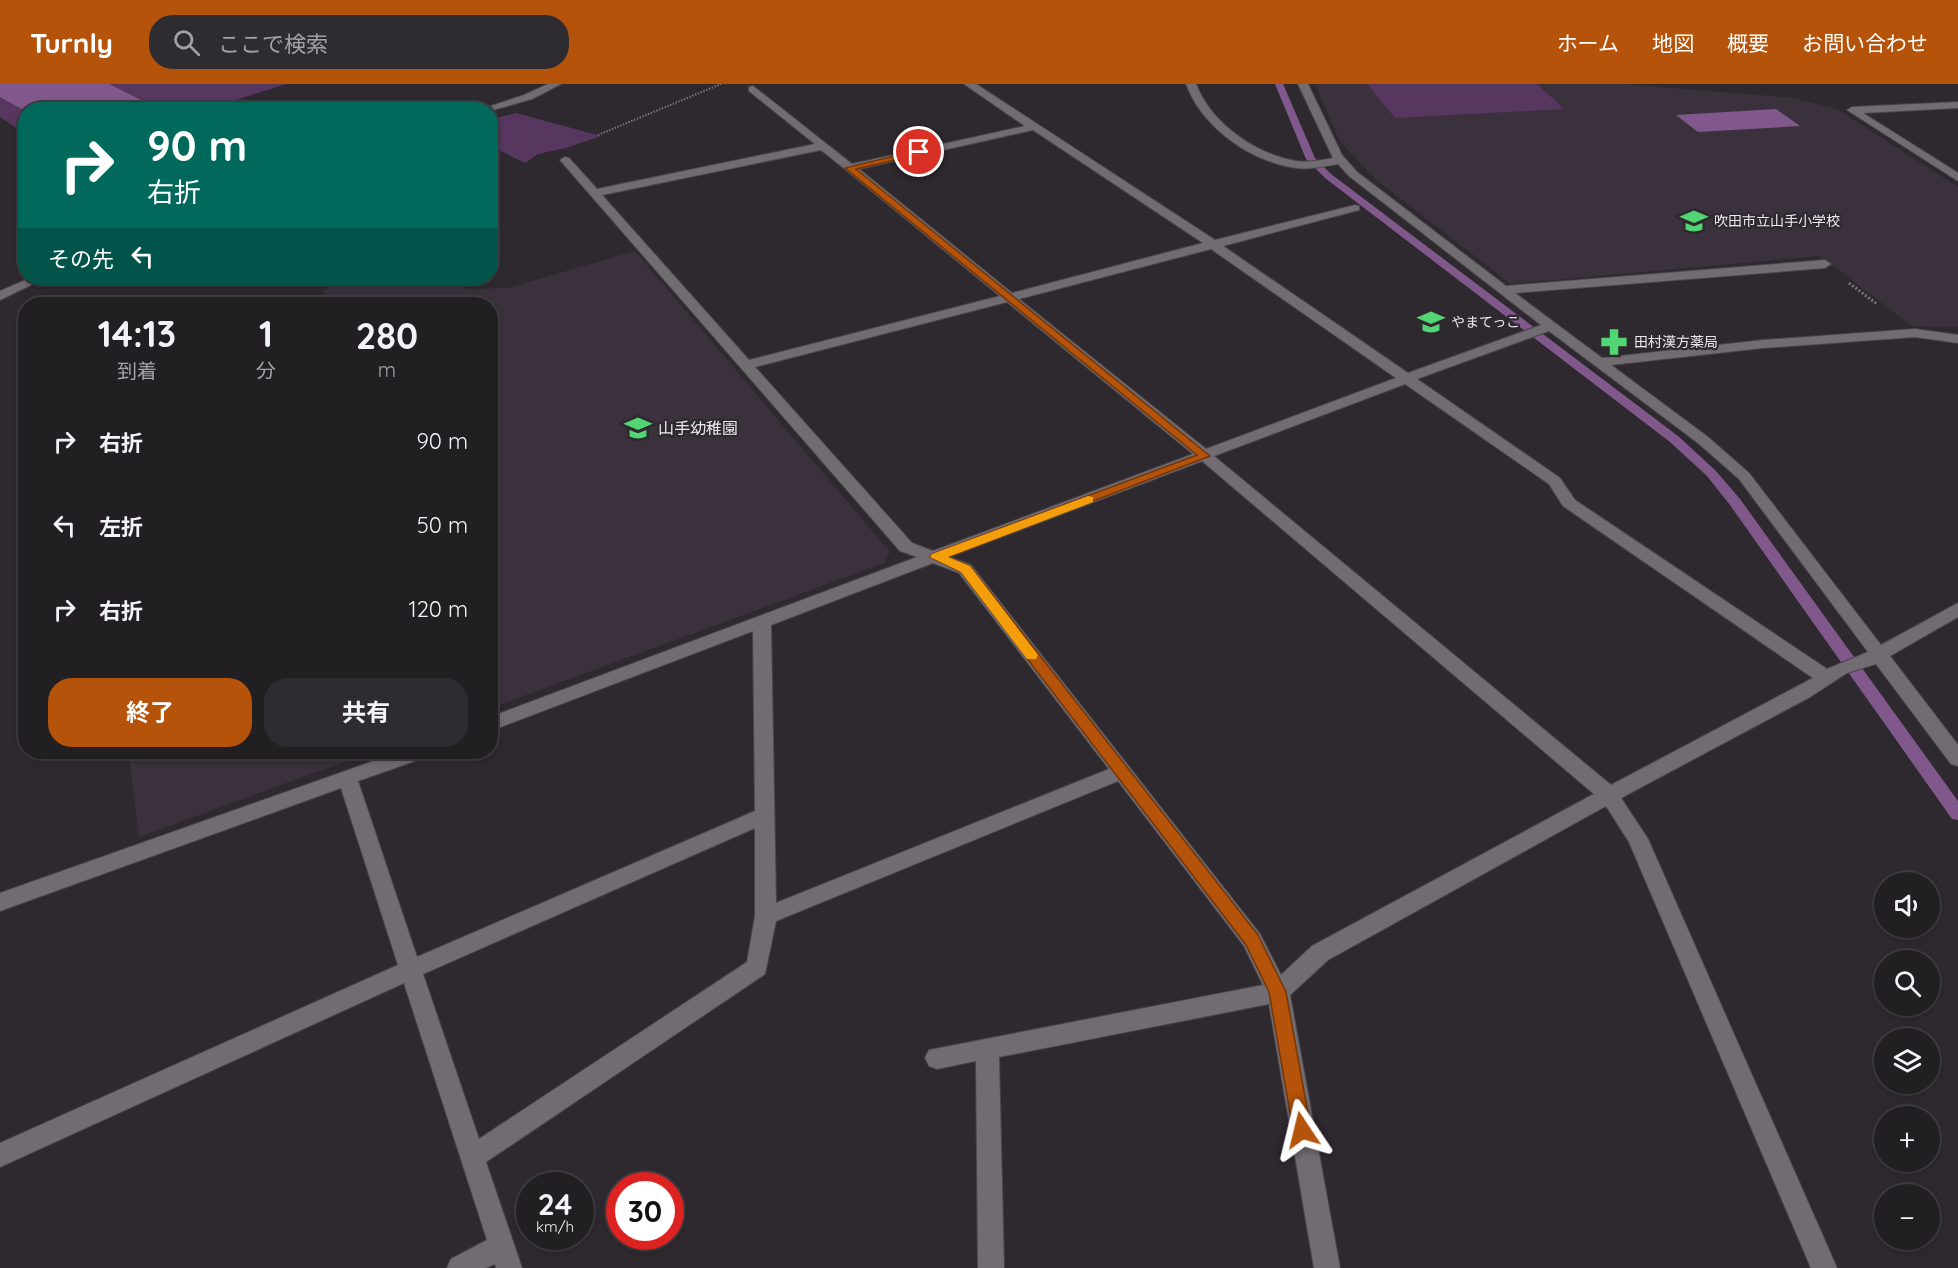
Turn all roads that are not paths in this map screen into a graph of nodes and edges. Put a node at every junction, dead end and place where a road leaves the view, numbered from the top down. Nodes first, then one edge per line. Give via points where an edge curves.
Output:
1 (556, 84) edge
2 (969, 84) edge
3 (1191, 84) edge
4 (1303, 84) edge
5 (753, 89) dead end
6 (1958, 105) edge
7 (498, 106) edge
8 (1034, 127) junction
9 (823, 146) junction
10 (565, 160) dead end
11 (1339, 161) junction
12 (850, 168) junction
13 (1958, 178) edge
14 (596, 193) junction
15 (1355, 208) dead end
16 (1212, 243) junction
17 (1825, 264) road end
18 (24, 285) edge
19 (1503, 290) junction
20 (0, 296) edge
21 (1009, 296) junction
22 (1546, 328) junction
23 (1958, 339) edge
24 (1599, 362) junction
25 (746, 365) junction
26 (1408, 378) junction
27 (1205, 456) junction
28 (936, 557) junction
29 (1958, 609) edge
30 (762, 621) junction
31 (1871, 658) junction
32 (1834, 673) junction
33 (498, 721) edge
34 (401, 759) edge
35 (1958, 759) edge
36 (1122, 772) junction
37 (348, 779) junction
38 (1609, 795) junction
39 (765, 815) junction
40 (0, 902) edge
41 (766, 916) junction
42 (412, 969) junction
43 (1278, 992) junction
44 (987, 1048) junction
45 (937, 1058) dead end
46 (0, 1155) edge
47 (473, 1157) junction
48 (505, 1257) edge
49 (460, 1268) edge
50 (991, 1268) edge
51 (1327, 1268) edge
52 (1824, 1268) edge

1 - 7 street via 528,98
2 - 8 street
3 - 11 street via 1194,96 1219,127 1253,150 1295,165
4 - 11 street
5 - 9 street
6 - 13 street via 1852,110
8 - 12 street
8 - 16 street
9 - 12 street
9 - 14 street
10 - 14 street
11 - 19 street
12 - 21 street
14 - 25 street
15 - 16 street
16 - 21 street
16 - 26 street
17 - 19 street
18 - 20 street
19 - 22 street
21 - 25 street
21 - 27 street
22 - 24 street
22 - 26 street
23 - 24 street via 1915,333
24 - 31 street via 1704,440 1744,476
25 - 28 street via 906,547
26 - 27 street
26 - 32 street via 1556,481 1569,503
27 - 28 street
27 - 38 street
28 - 30 street
28 - 36 street via 965,569
29 - 31 street
30 - 33 street
30 - 39 street
31 - 32 street
31 - 35 street
32 - 38 street
34 - 37 street
36 - 41 street
36 - 43 street via 1252,940
37 - 40 street
37 - 42 street
38 - 43 street via 1320,953
38 - 52 street via 1638,839
39 - 41 street
39 - 42 street
41 - 47 street via 757,967
42 - 46 street
42 - 47 street
43 - 44 street
43 - 51 street
44 - 45 street
44 - 50 street
47 - 48 street
48 - 49 street

